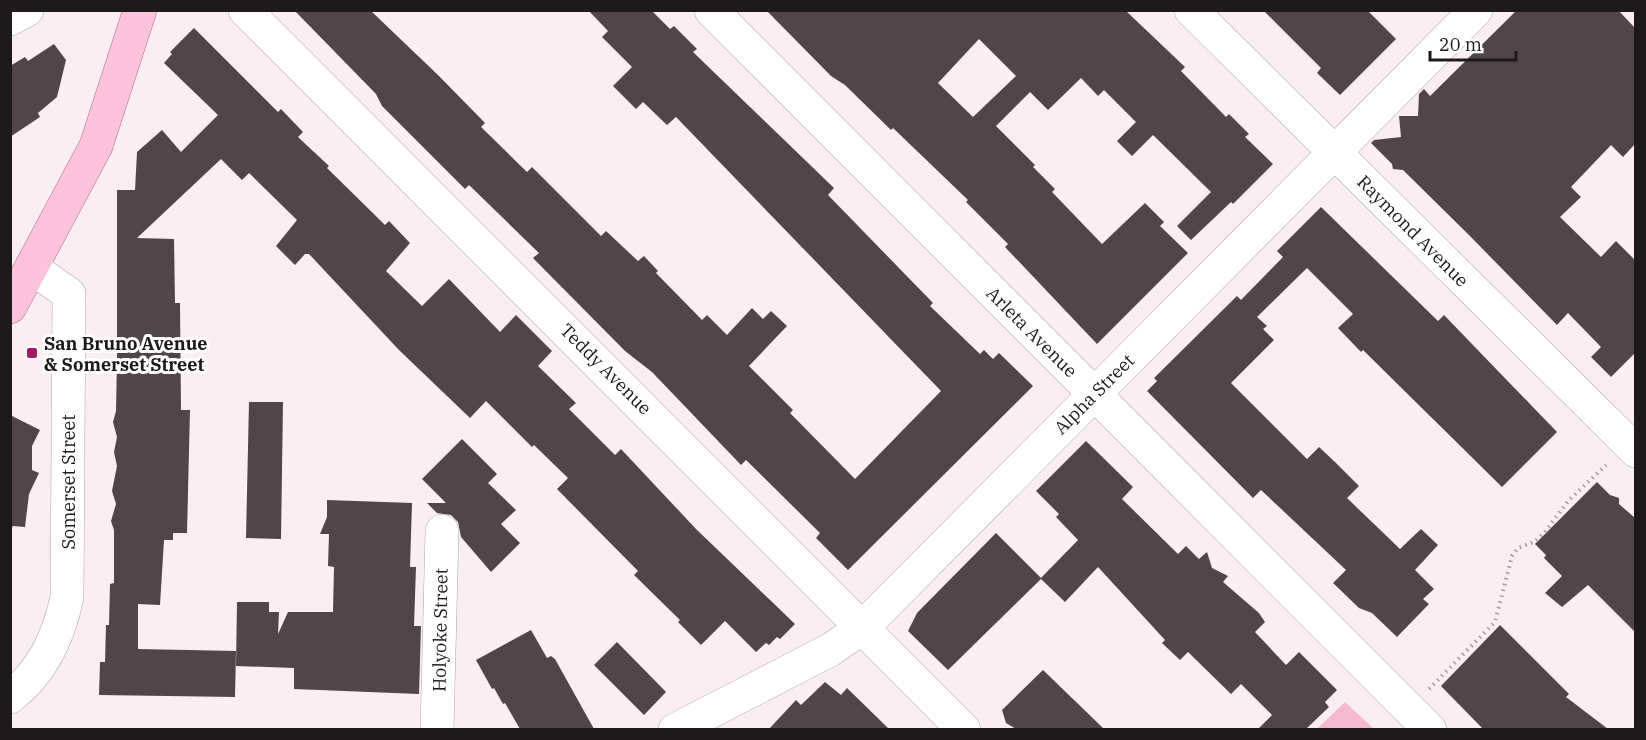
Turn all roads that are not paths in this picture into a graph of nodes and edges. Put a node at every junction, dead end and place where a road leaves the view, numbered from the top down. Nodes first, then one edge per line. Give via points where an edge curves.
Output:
1 (27, 10) edge
2 (141, 10) edge
3 (245, 10) edge
4 (711, 10) edge
5 (1191, 10) edge
6 (1476, 10) edge
7 (10, 18) edge
8 (1335, 155) junction
9 (32, 268) junction
10 (10, 308) edge
11 (1094, 394) junction
12 (1632, 447) edge
13 (442, 531) dead end
14 (862, 628) junction
15 (10, 697) edge
16 (1420, 719) edge
17 (437, 729) edge
18 (675, 729) edge
19 (964, 729) edge

1 - 7 street
2 - 9 main road via 96,146
3 - 14 street, Teddy Avenue
4 - 11 street, Arleta Avenue
5 - 8 street, Raymond Avenue
6 - 8 street, Alpha Street
8 - 11 street, Alpha Street
8 - 12 street, Raymond Avenue
9 - 10 main road
9 - 15 street, Somerset Street via 69,294 67,597 50,651
11 - 14 street, Alpha Street
11 - 16 street, Arleta Avenue
13 - 17 street, Holyoke Street
14 - 18 street, Alpha Street via 830,650
14 - 19 street, Teddy Avenue

